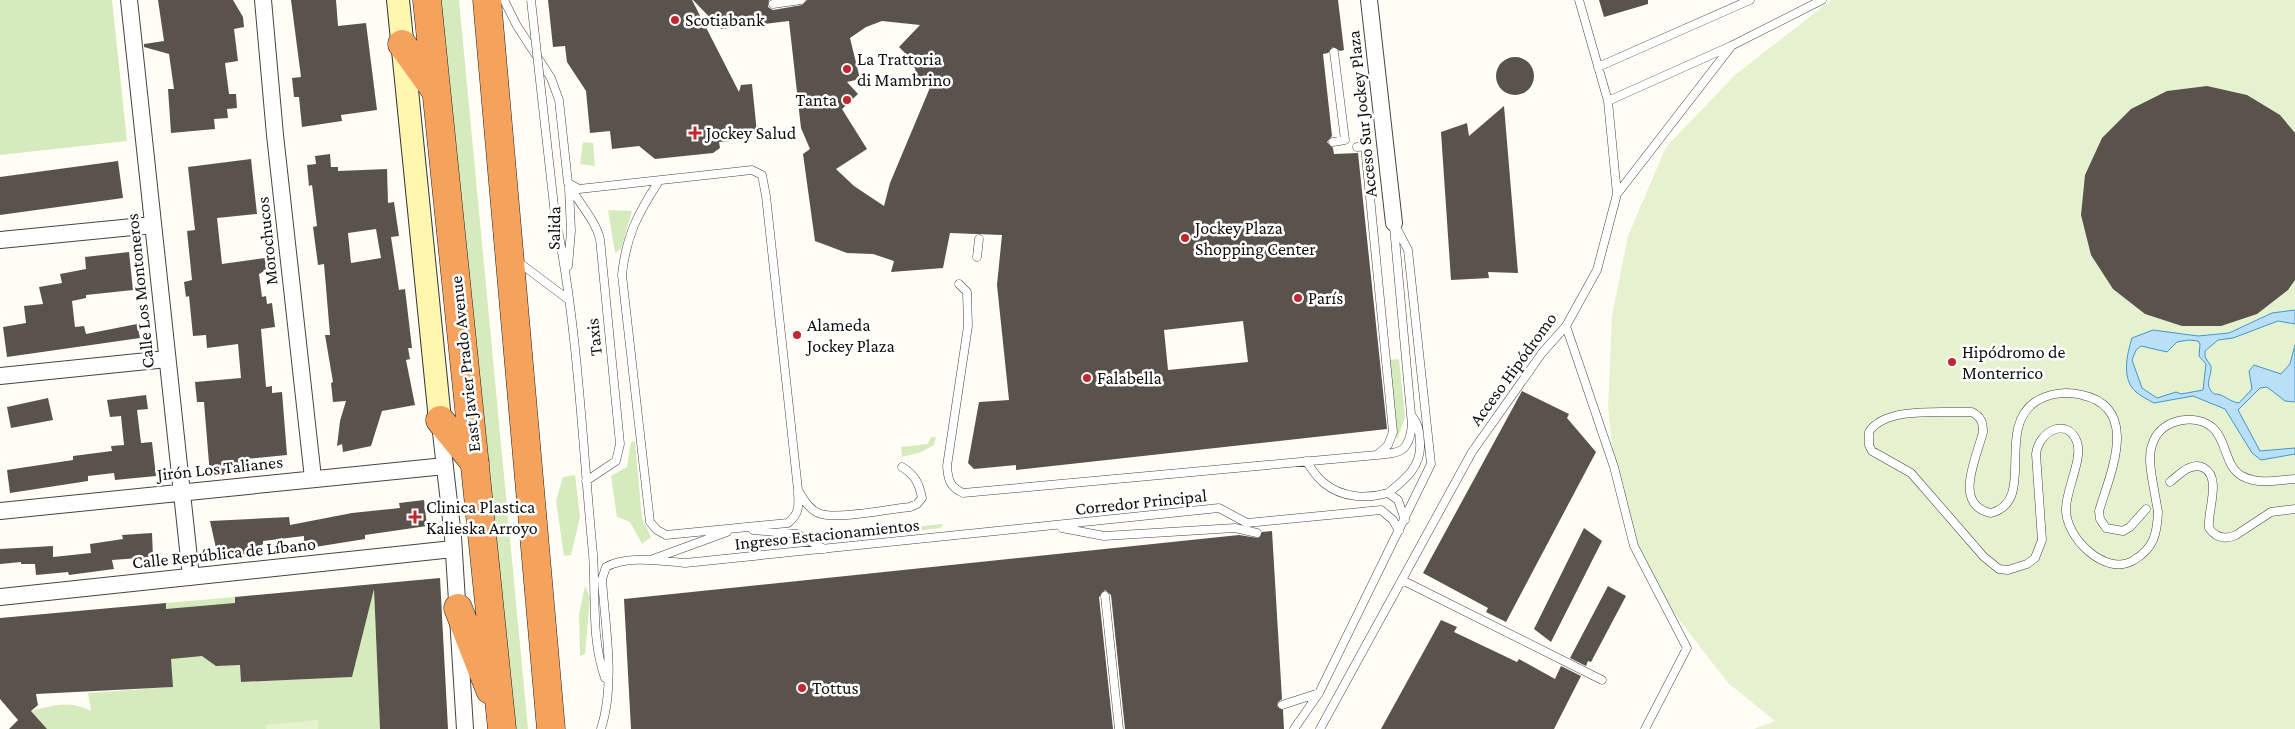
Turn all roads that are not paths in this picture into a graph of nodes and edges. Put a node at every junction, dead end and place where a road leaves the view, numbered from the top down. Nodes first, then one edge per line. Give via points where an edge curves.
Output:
1 (129, 0) edge
2 (263, 0) edge
3 (398, 0) edge
4 (428, 0) edge
5 (488, 0) edge
6 (504, 0) edge
7 (531, 0) edge
8 (800, 0) edge
9 (1369, 0) edge
10 (1579, 0) edge
11 (1750, 0) edge
12 (1822, 0) edge
13 (774, 4) dead end
14 (402, 44) junction
15 (1732, 46) junction
16 (1334, 52) dead end
17 (1598, 67) junction
18 (436, 91) junction
19 (1608, 101) junction
20 (1333, 142) dead end
21 (1357, 147) dead end
22 (659, 181) junction
23 (568, 183) junction
24 (1617, 194) junction
25 (1394, 223) junction
26 (153, 225) junction
27 (979, 239) dead end
28 (0, 240) edge
29 (511, 256) junction
30 (977, 257) dead end
31 (567, 273) junction
32 (959, 284) dead end
33 (569, 300) junction
34 (1566, 326) junction
35 (168, 359) junction
36 (0, 376) edge
37 (1412, 416) junction
38 (440, 420) junction
39 (1377, 455) junction
40 (1306, 462) junction
41 (475, 463) junction
42 (445, 466) junction
43 (902, 467) dead end
44 (314, 478) junction
45 (2295, 479) edge
46 (586, 481) junction
47 (2170, 482) dead end
48 (798, 490) junction
49 (182, 492) junction
50 (1388, 494) junction
51 (2146, 509) dead end
52 (2295, 510) edge
53 (0, 511) edge
54 (1405, 520) junction
55 (1052, 527) junction
56 (738, 528) junction
57 (1257, 533) dead end
58 (1398, 534) junction
59 (453, 549) junction
60 (824, 549) junction
61 (651, 560) junction
62 (190, 577) junction
63 (1402, 580) junction
64 (1105, 596) dead end
65 (0, 598) edge
66 (458, 608) junction
67 (1602, 680) dead end
68 (608, 683) junction
69 (1319, 693) junction
70 (1282, 705) dead end
71 (500, 724) edge
72 (465, 729) edge
73 (551, 729) edge
74 (601, 729) edge
75 (1119, 729) edge
76 (1294, 729) edge
77 (1320, 729) edge
78 (1645, 729) edge

1 - 26 street, Calle Los Montoneros
2 - 44 street, Morochucos
3 - 14 main road, East Javier Prado Avenue
4 - 18 highway, East Javier Prado Avenue
5 - 29 highway
6 - 23 lane, Salida via 516,26 551,78 559,100
7 - 31 lane, bridge via 555,215
8 - 13 lane
9 - 25 street, Acceso Sur Jockey Plaza
10 - 17 lane, Acceso Hipódromo
11 - 17 lane
12 - 15 lane
14 - 18 highway
14 - 38 main road, East Javier Prado Avenue
15 - 19 lane
15 - 24 lane
16 - 20 lane via 1345,140
17 - 19 lane, Acceso Hipódromo
18 - 41 highway, East Javier Prado Avenue
19 - 24 lane, Acceso Hipódromo
21 - 39 lane via 1365,146 1393,432 1388,444
22 - 23 lane via 579,189
22 - 48 lane via 752,170 760,173 764,180
22 - 56 lane via 638,213 625,248 622,274 650,522 666,535
23 - 31 lane, Salida via 571,231
23 - 46 lane, Taxis via 597,227 600,239 620,444 616,461
24 - 34 lane, Acceso Hipódromo via 1597,270
25 - 37 lane
25 - 54 lane via 1408,250 1430,450 1430,464
26 - 28 street
26 - 35 street, Calle Los Montoneros
27 - 30 lane
29 - 33 lane
29 - 73 highway
31 - 33 lane
32 - 40 lane via 967,292 968,326 947,466 948,480 955,489 963,493
33 - 46 lane
34 - 63 lane, Acceso Hipódromo via 1542,353 1472,452
34 - 78 lane via 1614,467 1634,546 1688,648
35 - 36 street
35 - 49 street, Calle Los Montoneros
37 - 39 lane via 1410,439 1405,449
37 - 50 lane via 1419,425 1421,455 1409,477
38 - 41 highway
38 - 42 street, East Javier Prado Avenue
39 - 40 lane
40 - 50 lane via 1324,483 1342,492 1370,498
41 - 71 highway, East Javier Prado Avenue
42 - 44 street, Jirón Los Talianes
42 - 59 street, East Javier Prado Avenue
43 - 48 lane via 912,473 920,487 922,498 910,507 820,514 802,499
44 - 49 street, Jirón Los Talianes
45 - 51 lane, bridge via 2258,481 2240,475 2233,468 2218,435 2212,428 2194,420 2182,420 2166,427 2154,438 2150,459 2158,512 2156,536 2143,555 2130,562 2112,564 2095,557 2083,546 2066,511 2078,453 2076,440 2062,430 2050,431 2038,442 2036,454 2042,531 2039,549 2027,564 2008,570 1999,569 1984,557 1911,473 1872,451 1869,432 1879,421 1894,415 1972,412 1977,415 1983,432 1968,490 1978,508 1999,511 2011,500 2016,433 2033,403 2054,394 2087,396 2104,405 2118,428 2118,447 2100,519 2106,528 2123,531
46 - 68 lane via 598,658
47 - 52 lane via 2191,468 2207,470 2212,481 2210,528 2221,538 2236,535 2271,512
48 - 56 lane via 799,509 796,517 788,523
49 - 53 street, Jirón Los Talianes
49 - 62 street, Calle Los Montoneros
50 - 54 lane via 1398,500
54 - 58 lane
55 - 57 lane via 1104,536 1235,528
55 - 58 lane, Corredor Principal via 1219,508 1247,523 1381,510 1393,520
55 - 60 lane, Ingreso Estacionamientos
56 - 60 lane via 797,534
56 - 61 lane
58 - 69 lane
59 - 62 street, Calle República de Líbano
59 - 66 street, East Javier Prado Avenue
60 - 61 lane, Ingreso Estacionamientos via 685,563
61 - 68 lane, Ingreso Estacionamientos via 614,562 606,567 602,578
62 - 65 street, Calle República de Líbano
63 - 67 lane
63 - 77 lane, Acceso Hipódromo
64 - 75 lane
66 - 71 highway
66 - 72 street, East Javier Prado Avenue
68 - 74 lane
69 - 70 lane
69 - 76 lane

